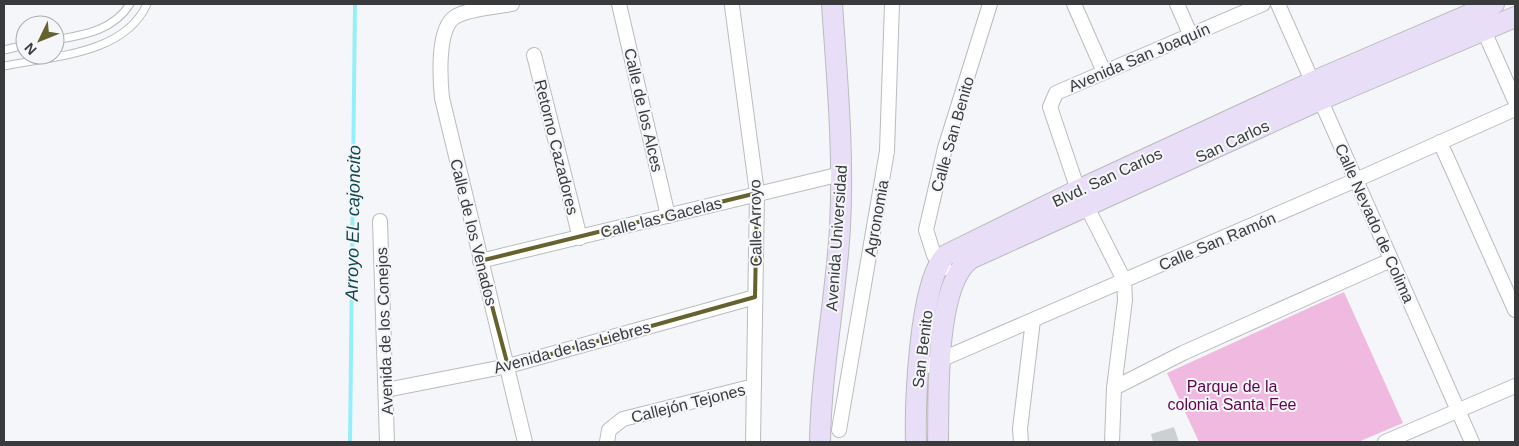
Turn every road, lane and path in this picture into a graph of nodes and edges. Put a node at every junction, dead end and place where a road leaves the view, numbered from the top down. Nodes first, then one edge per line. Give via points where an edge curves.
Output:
1 (130, 4) edge
2 (147, 4) edge
3 (512, 4) edge
4 (619, 4) edge
5 (832, 4) edge
6 (892, 4) edge
7 (990, 4) edge
8 (1074, 4) edge
9 (1177, 4) edge
10 (1263, 4) edge
11 (1278, 4) edge
12 (1494, 4) edge
13 (732, 6) dead end
14 (1515, 17) edge
15 (1484, 31) junction
16 (1191, 36) junction
17 (65, 38) edge
18 (65, 54) edge
19 (534, 55) dead end
20 (1104, 72) junction
21 (1312, 82) junction
22 (1320, 100) junction
23 (1515, 101) edge
24 (1515, 109) edge
25 (1440, 142) junction
26 (841, 174) junction
27 (1356, 180) junction
28 (757, 192) junction
29 (1083, 198) junction
30 (668, 216) junction
31 (380, 220) dead end
32 (580, 238) junction
33 (1391, 260) junction
34 (480, 261) junction
35 (940, 261) junction
36 (955, 275) junction
37 (1124, 280) junction
38 (755, 297) junction
39 (1515, 310) edge
40 (1033, 320) junction
41 (939, 361) junction
42 (508, 366) junction
43 (918, 370) junction
44 (754, 386) junction
45 (1515, 386) edge
46 (1114, 388) junction
47 (386, 390) junction
48 (1458, 411) junction
49 (820, 419) junction
50 (840, 436) edge
51 (387, 442) edge
52 (525, 442) edge
53 (607, 442) edge
54 (754, 442) edge
55 (820, 442) edge
56 (916, 442) edge
57 (938, 442) edge
58 (1021, 442) edge
59 (1112, 442) edge
60 (1385, 442) edge
61 (1472, 442) edge

1 - 17 lane via 118,18 104,27
2 - 18 lane via 136,22 123,34 85,50
3 - 34 street, Calle de los Venados via 456,15 444,30 440,78 442,98
4 - 30 street, Calle de los Alces
5 - 26 main road, Avenida Universidad
6 - 50 street, Agronomia via 888,151
7 - 35 street, Calle San Benito via 945,148 926,230 930,247
8 - 20 street
9 - 16 street
10 - 16 street, Avenida San Joaquín
11 - 21 street, Calle Nevado de Colima
12 - 21 main road, Blvd. San Carlos
13 - 28 street, Calle Arroyo
14 - 15 main road, San Carlos
15 - 22 main road, San Carlos
15 - 23 street
16 - 20 street, Avenida San Joaquín
19 - 32 street, Retorno Cazadores
20 - 29 street, Avenida San Joaquín via 1056,93 1051,99 1050,106
21 - 22 street, Calle Nevado de Colima
21 - 29 main road, Blvd. San Carlos
22 - 27 street, Calle Nevado de Colima
22 - 29 main road, San Carlos
24 - 25 street, Calle San Ramón
25 - 27 street, Calle San Ramón
25 - 39 street
26 - 28 street, Calle las Gacelas
26 - 49 main road, Avenida Universidad via 840,228
27 - 33 street, Calle Nevado de Colima
27 - 37 street, Calle San Ramón
28 - 30 street, Calle las Gacelas
28 - 38 street, Calle Arroyo
29 - 35 main road, Blvd. San Carlos via 955,249
29 - 36 main road, San Carlos via 970,259
29 - 37 street
30 - 32 street, Calle las Gacelas
31 - 47 street, Avenida de los Conejos
32 - 34 street, Calle las Gacelas
33 - 46 street via 1183,353
33 - 48 street, Calle Nevado de Colima
34 - 42 street, Calle de los Venados
35 - 36 street
35 - 43 main road, San Benito via 929,294
36 - 41 main road, San Benito via 949,293
37 - 40 street, Calle San Ramón
37 - 46 street via 1125,300
38 - 42 street, Avenida de las Liebres
38 - 44 street, Calle Arroyo
40 - 41 street, Calle San Ramón
40 - 58 street
41 - 43 street, Calle San Ramón
41 - 57 main road, San Benito
42 - 47 street, Avenida de las Liebres
42 - 52 street, Calle de los Venados
43 - 56 main road, San Benito
44 - 53 street, Callejón Tejones via 622,419 609,430
44 - 54 street, Calle Arroyo
45 - 48 street
46 - 59 street
47 - 51 street, Avenida de los Conejos
48 - 60 street
48 - 61 street, Calle Nevado de Colima
49 - 50 street
49 - 55 main road, Avenida Universidad

